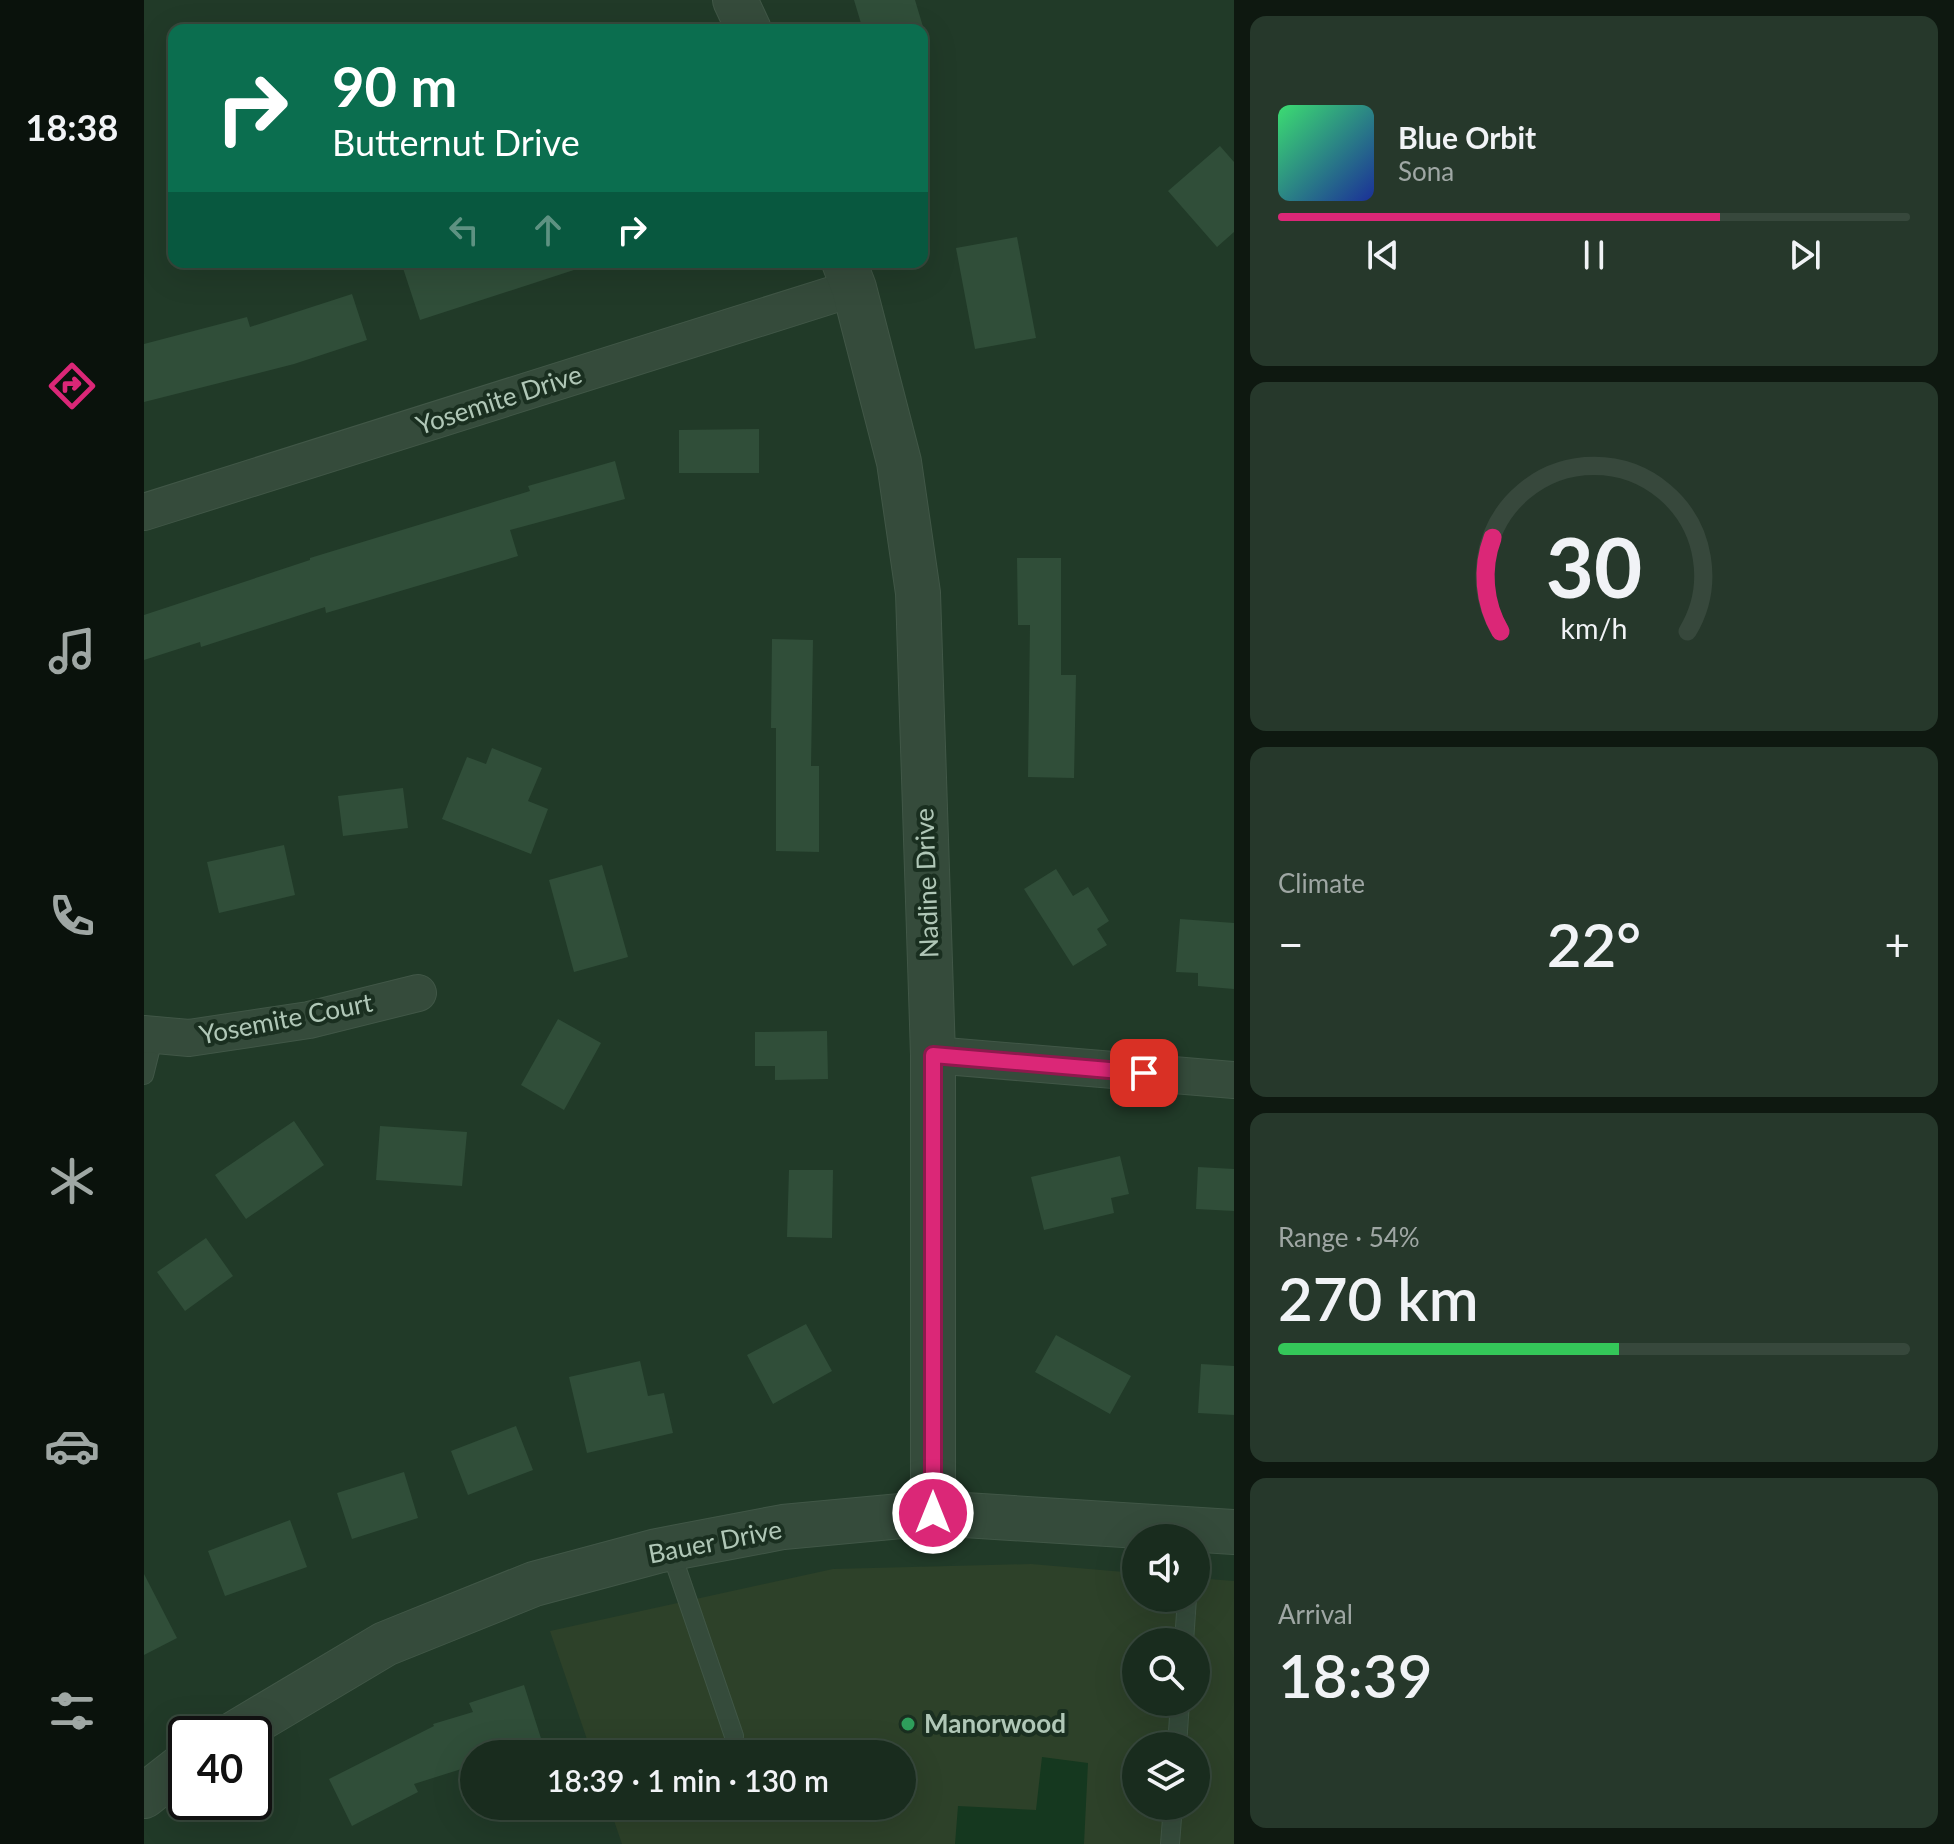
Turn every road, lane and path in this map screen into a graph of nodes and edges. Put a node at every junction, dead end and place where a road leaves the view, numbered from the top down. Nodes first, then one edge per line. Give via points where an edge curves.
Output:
1 (735, 0) edge
2 (746, 24) edge
3 (849, 275) edge
4 (144, 512) edge
5 (418, 993) dead end
6 (149, 1035) edge
7 (933, 1055) junction
8 (144, 1075) edge
9 (1234, 1080) edge
10 (933, 1513) junction
11 (1122, 1527) edge
12 (670, 1549) junction
13 (264, 1716) edge
14 (734, 1736) dead end
15 (168, 1777) edge
16 (144, 1796) edge
17 (1172, 1820) edge
18 (1170, 1844) edge

1 - 2 street
3 - 4 street, Yosemite Drive
3 - 7 street, Nadine Drive via 899,462 918,593
5 - 6 street, Yosemite Court via 309,1020 189,1038
6 - 8 lane, Yosemite Court
7 - 9 street
7 - 10 street, Nadine Drive
10 - 11 street, Bauer Drive
10 - 12 street, Bauer Drive via 783,1527
12 - 13 street, Bauer Drive via 534,1584 385,1644
12 - 14 lane
15 - 16 street
17 - 18 lane

